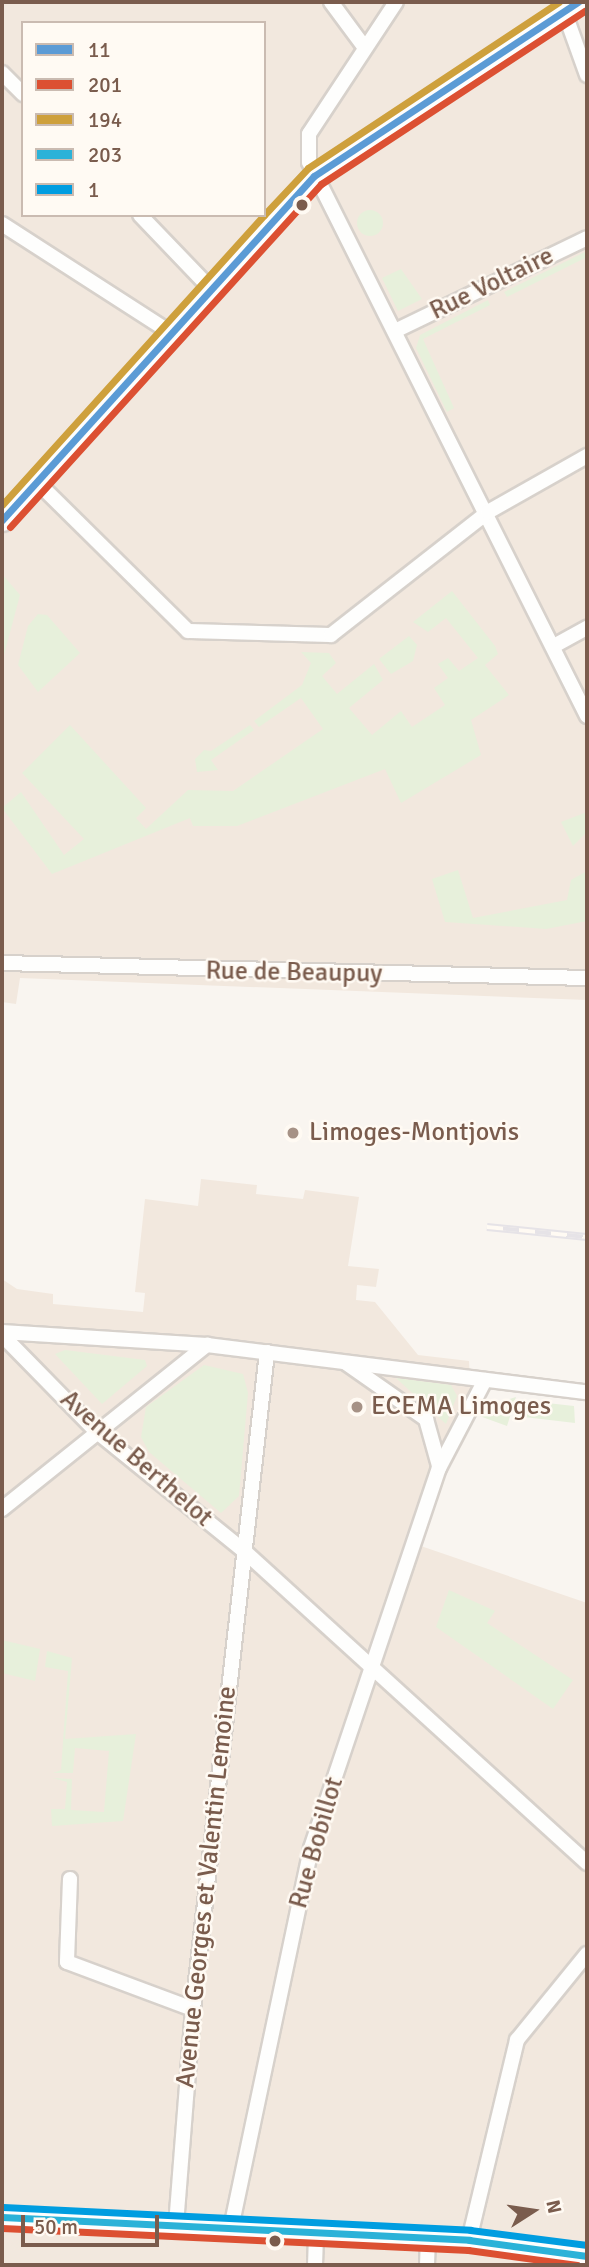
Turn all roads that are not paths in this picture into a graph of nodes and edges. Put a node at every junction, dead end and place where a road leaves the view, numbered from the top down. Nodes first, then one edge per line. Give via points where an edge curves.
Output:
1 (331, 2) edge
2 (396, 2) edge
3 (571, 6) edge
4 (365, 48) junction
5 (2, 73) edge
6 (587, 75) edge
7 (21, 92) edge
8 (314, 176) junction
9 (141, 217) edge
10 (2, 224) edge
11 (587, 238) edge
12 (211, 289) junction
13 (397, 330) junction
14 (171, 333) junction
15 (587, 456) edge
16 (37, 482) junction
17 (488, 513) junction
18 (2, 520) edge
19 (587, 628) edge
20 (554, 646) junction
21 (587, 716) edge
22 (2, 963) edge
23 (587, 978) edge
24 (2, 1334) edge
25 (207, 1345) junction
26 (267, 1352) junction
27 (342, 1360) junction
28 (485, 1380) junction
29 (587, 1392) edge
30 (96, 1431) junction
31 (439, 1468) junction
32 (2, 1509) edge
33 (243, 1550) junction
34 (372, 1670) junction
35 (587, 1863) edge
36 (70, 1879) dead end
37 (587, 1954) edge
38 (193, 2009) junction
39 (2, 2217) edge
40 (176, 2225) junction
41 (231, 2228) junction
42 (316, 2231) junction
43 (428, 2239) junction
44 (469, 2240) junction
45 (587, 2256) edge
46 (315, 2265) edge
47 (427, 2265) edge

1 - 4 street
2 - 4 street
3 - 6 street
3 - 8 main road
4 - 8 street via 309,134
5 - 7 street
8 - 12 main road
8 - 13 street
9 - 12 street
10 - 14 street
11 - 13 street, Rue Voltaire
12 - 14 main road
13 - 17 street
14 - 16 main road
15 - 17 street
16 - 17 street via 188,631 331,635
16 - 18 main road
17 - 20 street
19 - 20 street
20 - 21 street
22 - 23 street, Rue de Beaupuy
24 - 25 street
24 - 30 street, Avenue Berthelot
25 - 26 street
25 - 30 street
26 - 27 street
26 - 33 street, Avenue Georges et Valentin Lemoine
27 - 28 street
27 - 31 street via 426,1419
28 - 29 street
28 - 31 street, Rue Bobillot
30 - 32 street
30 - 33 street, Avenue Berthelot
31 - 34 street, Rue Bobillot
33 - 34 street, Avenue Berthelot
33 - 38 street, Avenue Georges et Valentin Lemoine
34 - 35 street, Avenue Berthelot
34 - 41 street, Rue Bobillot via 311,1848
36 - 38 street via 67,1962
37 - 44 street via 517,2040
38 - 40 street, Avenue Georges et Valentin Lemoine
39 - 40 main road
40 - 41 main road
41 - 42 main road
42 - 43 main road
42 - 46 street
43 - 44 main road
43 - 47 street
44 - 45 main road

